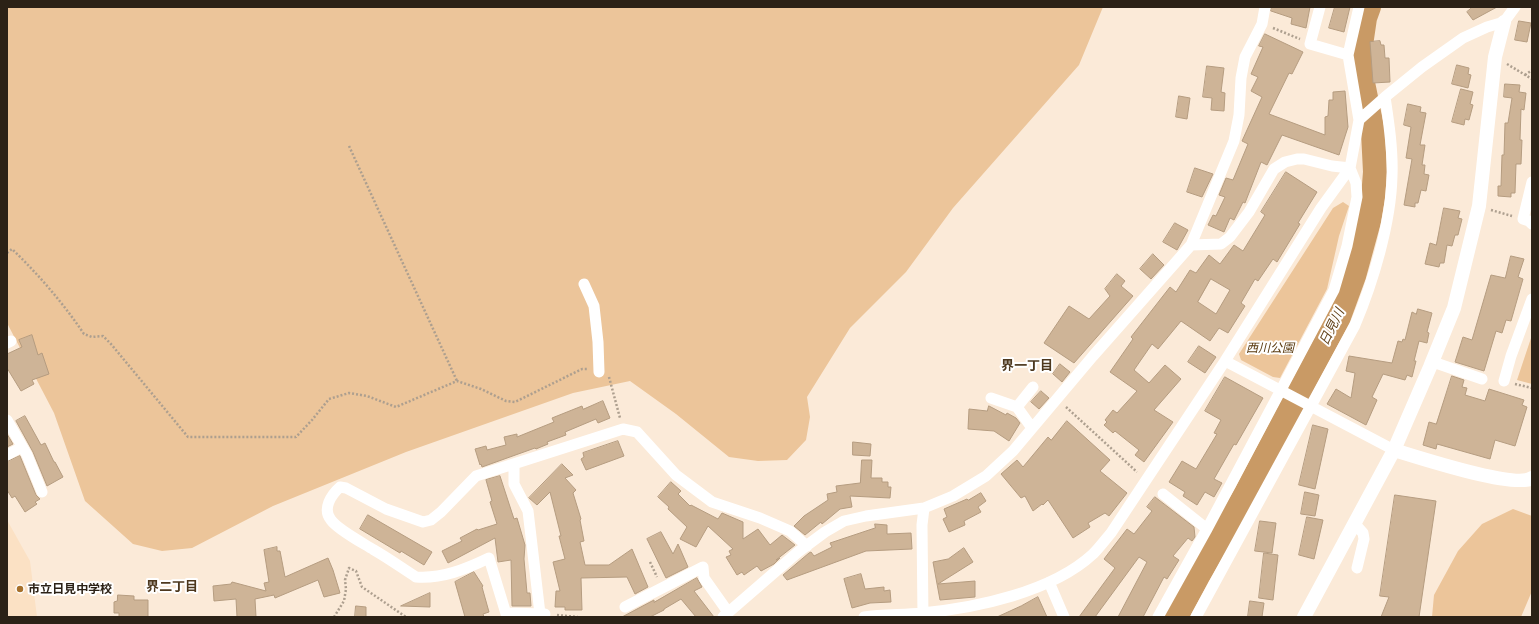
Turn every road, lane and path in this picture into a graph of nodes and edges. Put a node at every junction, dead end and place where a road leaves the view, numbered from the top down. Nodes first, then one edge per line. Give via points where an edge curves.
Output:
1 (1265, 7) edge
2 (1320, 7) edge
3 (1359, 7) edge
4 (1515, 7) edge
5 (1504, 22) junction
6 (1262, 24) junction
7 (1310, 44) junction
8 (1348, 55) junction
9 (1495, 57) junction
10 (1532, 70) edge
11 (1525, 75) junction
12 (1532, 79) edge
13 (1385, 97) junction
14 (1359, 120) junction
15 (349, 146) dead end
16 (1350, 168) junction
17 (1532, 182) edge
18 (1479, 206) junction
19 (1528, 222) edge
20 (1191, 245) junction
21 (7, 253) edge
22 (584, 284) dead end
23 (1532, 299) edge
24 (1224, 361) junction
25 (1433, 362) junction
26 (599, 372) junction
27 (1482, 379) dead end
28 (457, 381) junction
29 (1504, 381) dead end
30 (1033, 387) dead end
31 (1280, 390) junction
32 (992, 398) dead end
33 (1057, 398) junction
34 (1311, 406) junction
35 (1017, 408) junction
36 (7, 420) edge
37 (1032, 428) junction
38 (623, 429) junction
39 (22, 447) junction
40 (1394, 450) junction
41 (7, 455) edge
42 (514, 464) junction
43 (1532, 478) edge
44 (1147, 481) junction
45 (42, 492) dead end
46 (1163, 494) dead end
47 (924, 508) junction
48 (1354, 524) junction
49 (1207, 529) junction
50 (807, 546) junction
51 (650, 562) dead end
52 (1357, 568) dead end
53 (1049, 582) junction
54 (666, 586) junction
55 (625, 607) dead end
56 (543, 614) junction
57 (506, 615) edge
58 (726, 615) edge
59 (923, 615) edge
60 (334, 617) edge
61 (406, 617) edge
62 (578, 617) edge
63 (864, 617) edge
64 (1064, 617) edge
65 (1158, 617) edge
66 (1196, 617) edge
67 (1304, 617) edge

1 - 6 street
2 - 7 street
3 - 8 street
4 - 5 street
5 - 9 street
5 - 13 street via 1463,38
6 - 7 path
6 - 20 street via 1245,57 1234,141
7 - 8 street
8 - 14 street
9 - 11 path
9 - 18 street
10 - 11 path
11 - 12 path
13 - 14 street
13 - 34 street via 1390,130 1392,175 1391,199 1380,250 1355,325
14 - 16 street
15 - 28 path
16 - 20 street via 1304,159 1285,162 1274,168 1230,237 1222,244
16 - 24 street via 1320,208
16 - 31 street via 1356,183 1357,197 1347,246 1334,290
17 - 19 street
18 - 19 path
18 - 25 street via 1454,308
20 - 33 street
21 - 28 path via 12,249 36,273 68,310 84,334 92,337 103,336 111,344 188,437 296,436 329,399 349,393 368,396 396,407
22 - 26 street via 594,306
23 - 29 street
24 - 31 street
24 - 44 street
25 - 27 street
25 - 40 street
26 - 28 path via 582,369 515,402 506,401
26 - 38 path via 611,378
30 - 35 street
31 - 34 street
31 - 49 street
32 - 35 street
33 - 37 street
33 - 44 path
34 - 40 street
34 - 66 street
35 - 37 street
36 - 39 street
37 - 47 street via 1013,451 986,476 953,496
38 - 42 street
38 - 50 street via 637,432 676,475 712,502 790,531
39 - 41 street
39 - 45 street
40 - 43 street via 1491,477 1519,481
40 - 48 street
42 - 56 street via 514,484 528,511
42 - 57 street via 476,476 441,512 424,522 386,509 346,488 340,487 335,491 328,504 331,520 352,537 416,577 444,575 466,569 489,558
44 - 53 street via 1093,554
46 - 49 street
47 - 50 street via 844,521
47 - 59 street
48 - 52 street via 1363,533 1364,539
48 - 67 street
49 - 65 street
50 - 58 street
51 - 54 path via 659,580
53 - 59 street via 993,602
53 - 64 street
54 - 55 street
54 - 58 street via 703,567 704,578
56 - 57 street
56 - 62 path
59 - 63 street
60 - 61 path via 344,600 345,580 349,568 356,571 362,587

